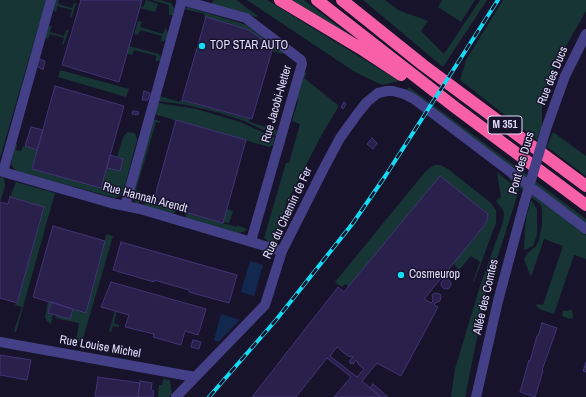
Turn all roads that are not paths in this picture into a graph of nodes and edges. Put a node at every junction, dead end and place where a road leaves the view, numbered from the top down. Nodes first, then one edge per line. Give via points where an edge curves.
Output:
1 (51, 0) edge
2 (181, 0) edge
3 (280, 0) edge
4 (317, 0) edge
5 (342, 0) edge
6 (351, 0) edge
7 (586, 34) edge
8 (423, 65) junction
9 (456, 108) junction
10 (546, 129) joint
11 (1, 171) edge
12 (586, 186) edge
13 (524, 204) joint
14 (586, 205) edge
15 (125, 206) junction
16 (586, 229) edge
17 (251, 241) junction
18 (282, 251) junction
19 (0, 342) edge
20 (195, 378) junction
21 (176, 397) edge
22 (476, 397) edge

1 - 11 street
2 - 15 street
2 - 17 street, Rue Jacobi-Netter via 246,18 301,60 302,64
3 - 9 highway via 392,68 420,90
4 - 9 highway, M 351
5 - 8 highway, M 351
6 - 8 highway
7 - 10 street, Rue des Ducs via 565,76
8 - 12 highway, M 351
9 - 14 highway, M 351
10 - 13 street, Pont des Ducs, bridge
11 - 15 street, Rue Hannah Arendt
13 - 22 street, Allée des Comtes
15 - 17 street, Rue Hannah Arendt
16 - 18 street, Rue du Chemin de Fer via 414,100 404,94 387,91 378,93 367,102 340,138
17 - 18 street, Rue Hannah Arendt
18 - 20 street, Rue du Chemin de Fer via 265,305
19 - 20 street, Rue Louise Michel
20 - 21 street, Rue du Chemin de Fer

